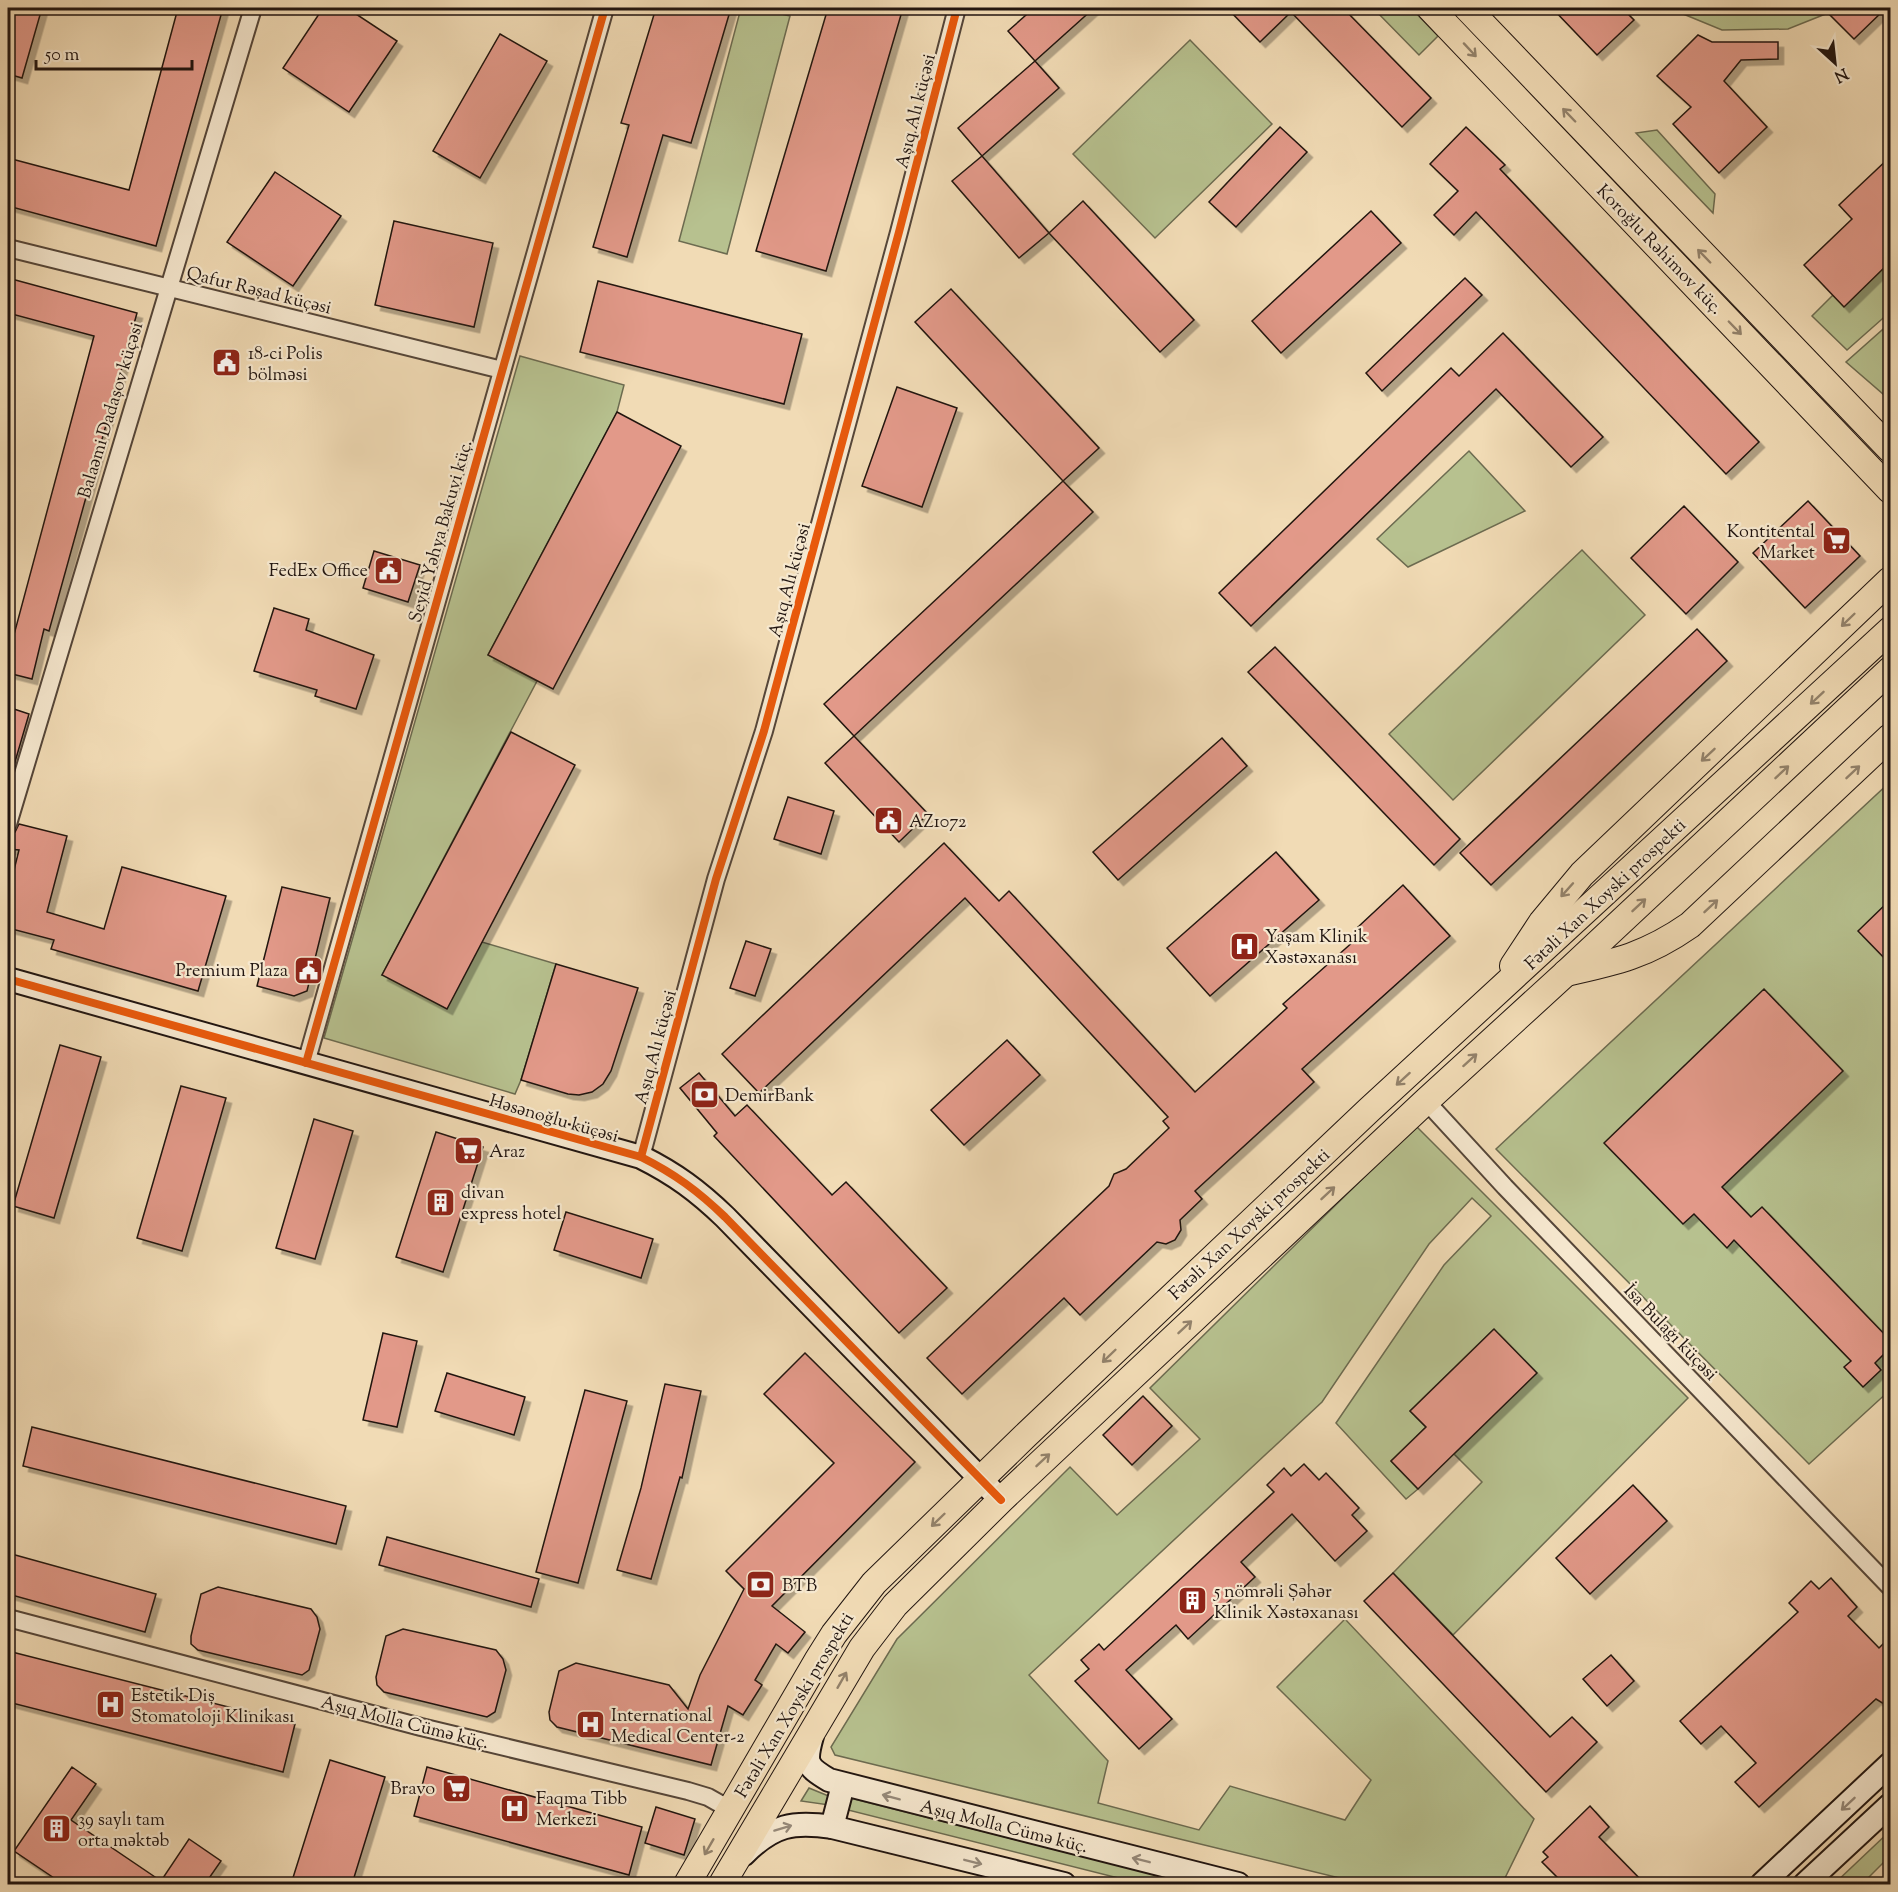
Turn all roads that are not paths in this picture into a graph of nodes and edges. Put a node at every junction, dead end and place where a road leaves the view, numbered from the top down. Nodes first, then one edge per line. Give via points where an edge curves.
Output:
1 (254, 8) edge
2 (605, 8) edge
3 (957, 8) edge
4 (1430, 8) edge
5 (1467, 8) edge
6 (8, 248) edge
7 (168, 287) junction
8 (502, 370) junction
9 (1821, 376) junction
10 (1890, 423) edge
11 (1890, 449) edge
12 (1859, 457) junction
13 (1890, 490) edge
14 (1890, 505) edge
15 (1890, 580) edge
16 (1890, 630) edge
17 (1890, 670) edge
18 (1890, 737) edge
19 (8, 824) edge
20 (1566, 974) junction
21 (8, 979) edge
22 (1493, 997) junction
23 (306, 1063) junction
24 (1426, 1101) junction
25 (641, 1157) junction
26 (980, 1480) junction
27 (1001, 1500) junction
28 (1890, 1587) edge
29 (8, 1618) edge
30 (813, 1731) junction
31 (1890, 1764) edge
32 (843, 1785) junction
33 (1890, 1805) edge
34 (731, 1810) junction
35 (832, 1827) junction
36 (736, 1861) junction
37 (687, 1884) edge
38 (723, 1884) edge
39 (1064, 1884) edge
40 (1238, 1884) edge
41 (1762, 1884) edge
42 (1805, 1884) edge

1 - 7 street, Balaəmi Dadaşov küçəsi
2 - 8 street, Seyid Yəhya Bakuvi küç.
3 - 25 street, Aşıq Alı küçəsi via 764,731 716,879
4 -> 12 main road, Koroğlu Rəhimov küç.
9 -> 5 main road, Koroğlu Rəhimov küç.
6 - 7 street, Qafur Rəşad küçəsi
7 - 8 street, Qafur Rəşad küçəsi
7 - 19 street, Balaəmi Dadaşov küçəsi
8 - 23 street, Seyid Yəhya Bakuvi küç.
9 - 10 main road
9 - 11 main road, Koroğlu Rəhimov küç.
12 - 13 main road, Koroğlu Rəhimov küç.
12 - 14 main road
15 -> 22 main road via 1582,874 1542,922
16 -> 22 main road, Fətəli Xan Xoyski prospekti
20 -> 17 main road, Fətəli Xan Xoyski prospekti
20 -> 18 main road via 1654,948 1690,925
24 -> 20 main road, Fətəli Xan Xoyski prospekti
21 - 23 main road, Həsənoğlu küçəsi
22 -> 26 main road, Fətəli Xan Xoyski prospekti
23 - 25 main road, Həsənoğlu küçəsi
27 -> 24 main road, Fətəli Xan Xoyski prospekti
24 - 28 street, İsa Bulağı küçəsi
25 - 26 main road, Həsənoğlu küçəsi via 704,1196
26 - 27 main road, Həsənoğlu küçəsi
26 -> 34 main road, Fətəli Xan Xoyski prospekti via 856,1603 817,1661
30 -> 27 main road, Fətəli Xan Xoyski prospekti via 878,1625
29 - 34 street, Aşıq Molla Cümə küç. via 421,1727 688,1791
30 - 32 main road, Aşıq Molla Cümə küç. via 807,1761 829,1780
30 - 36 main road, Fətəli Xan Xoyski prospekti
31 -> 41 main road
32 - 35 main road
40 -> 32 main road, Aşıq Molla Cümə küç.
33 - 42 main road
34 -> 37 main road, Fətəli Xan Xoyski prospekti
36 -> 35 main road via 770,1832 784,1827
35 -> 39 main road
36 - 38 main road

